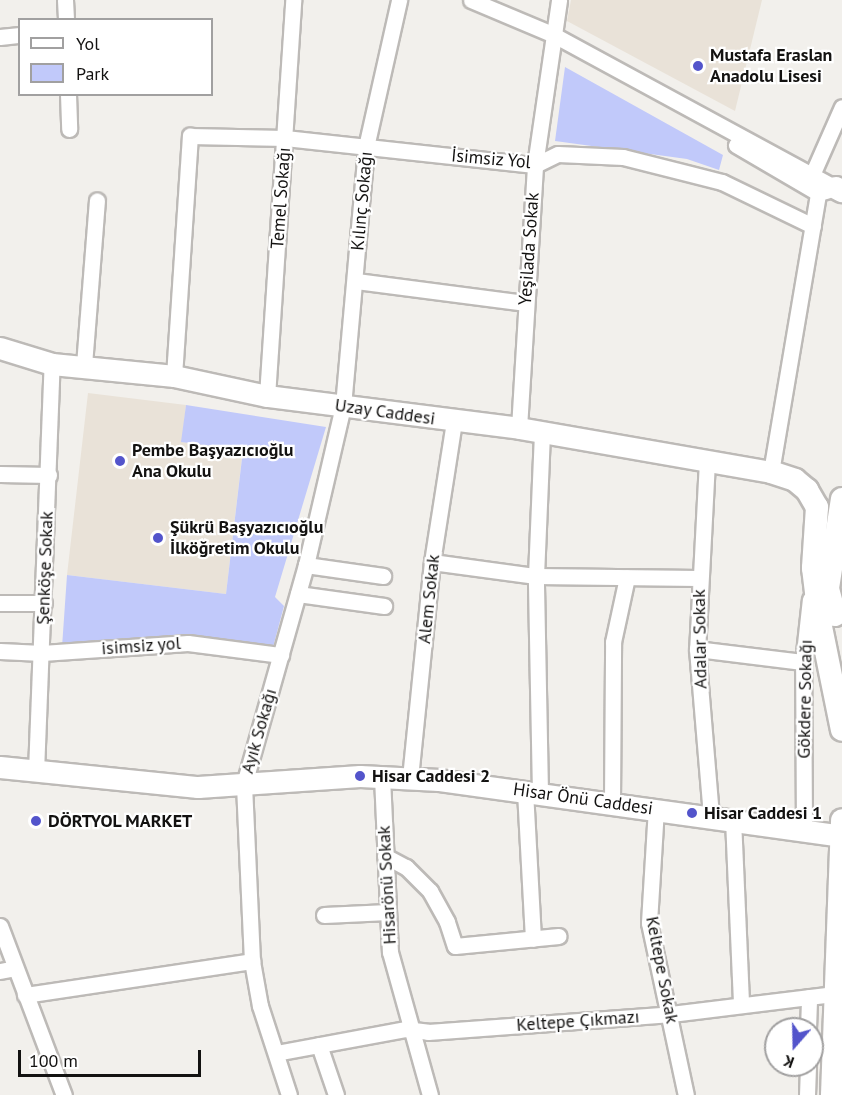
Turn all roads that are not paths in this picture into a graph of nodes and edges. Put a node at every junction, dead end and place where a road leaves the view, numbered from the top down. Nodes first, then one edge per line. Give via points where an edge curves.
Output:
1 (65, 0) edge
2 (293, 0) edge
3 (399, 0) edge
4 (463, 0) edge
5 (471, 0) edge
6 (559, 0) edge
7 (66, 18) edge
8 (18, 35) edge
9 (0, 38) edge
10 (551, 38) junction
11 (68, 96) edge
12 (842, 107) edge
13 (69, 129) dead end
14 (285, 138) junction
15 (366, 147) junction
16 (535, 165) junction
17 (812, 175) junction
18 (832, 191) edge
19 (97, 201) dead end
20 (813, 226) junction
21 (356, 281) junction
22 (525, 303) junction
23 (0, 344) edge
24 (0, 348) edge
25 (52, 364) junction
26 (84, 365) junction
27 (174, 376) junction
28 (267, 396) junction
29 (343, 406) junction
30 (454, 421) junction
31 (519, 428) junction
32 (542, 433) junction
33 (707, 461) junction
34 (771, 472) junction
35 (0, 474) edge
36 (49, 475) junction
37 (842, 499) edge
38 (432, 562) junction
39 (306, 566) junction
40 (813, 568) junction
41 (383, 576) dead end
42 (536, 576) junction
43 (627, 577) junction
44 (698, 578) junction
45 (298, 594) junction
46 (0, 603) edge
47 (44, 603) junction
48 (384, 606) dead end
49 (835, 615) dead end
50 (697, 649) junction
51 (0, 651) edge
52 (42, 653) junction
53 (281, 655) junction
54 (803, 662) junction
55 (842, 730) edge
56 (0, 767) edge
57 (36, 772) junction
58 (382, 777) junction
59 (410, 778) junction
60 (0, 780) edge
61 (244, 784) junction
62 (532, 792) junction
63 (612, 802) junction
64 (656, 808) junction
65 (711, 816) junction
66 (733, 819) junction
67 (842, 828) edge
68 (804, 830) junction
69 (385, 856) junction
70 (388, 912) junction
71 (324, 915) dead end
72 (0, 926) edge
73 (560, 936) dead end
74 (533, 939) junction
75 (252, 961) junction
76 (8, 969) edge
77 (835, 994) junction
78 (25, 995) junction
79 (809, 997) junction
80 (741, 1005) junction
81 (671, 1014) junction
82 (808, 1017) edge
83 (414, 1030) junction
84 (319, 1045) junction
85 (276, 1053) junction
86 (807, 1077) edge
87 (64, 1095) edge
88 (289, 1095) edge
89 (336, 1095) edge
90 (430, 1095) edge
91 (686, 1095) edge
92 (807, 1095) edge
93 (832, 1095) edge

1 - 7 street
2 - 14 street, Temel Sokağı
3 - 15 street, Kılınç Sokağı
4 - 10 street
5 - 10 street
6 - 10 street, Yeşilada Sokak
8 - 9 street
10 - 16 street, Yeşilada Sokak
10 - 17 street
10 - 18 street
11 - 13 street
12 - 17 street
14 - 15 street, İsimsiz Yol
14 - 27 street, İsimsiz Yol via 190,136
14 - 28 street, Temel Sokağı
15 - 16 street, İsimsiz Yol
15 - 21 street, Kılınç Sokağı
16 - 20 street, İsimsiz Yol via 558,154 645,161 722,182
16 - 22 street, Yeşilada Sokak
17 - 18 street
18 - 20 street
19 - 26 street
20 - 34 street
21 - 22 street
21 - 29 street, Kılınç Sokağı
22 - 31 street, Yeşilada Sokak
23 - 24 street
24 - 25 main road, Uzay Caddesi
25 - 26 main road, Uzay Caddesi
25 - 36 street, Şenköşe Sokak
26 - 27 main road, Uzay Caddesi
27 - 28 main road, Uzay Caddesi
28 - 29 main road, Uzay Caddesi
29 - 30 main road, Uzay Caddesi
29 - 39 street, Ayık Sokağı
30 - 31 main road, Uzay Caddesi
30 - 38 street, Alem Sokak
31 - 32 main road, Uzay Caddesi
32 - 33 main road, Uzay Caddesi
32 - 42 street
33 - 34 main road, Uzay Caddesi
33 - 44 street, Adalar Sokak
34 - 40 main road via 795,480 817,507
35 - 36 street
36 - 47 street, Şenköşe Sokak
37 - 49 main road via 828,588
38 - 42 street
38 - 59 street, Alem Sokak
39 - 41 street
39 - 45 street, Ayık Sokağı
40 - 54 street, Gökdere Sokağı
40 - 55 main road
42 - 43 street
42 - 62 street
43 - 44 street
43 - 63 street via 613,642
44 - 50 street, Adalar Sokak
45 - 48 street
45 - 53 street, Ayık Sokağı
46 - 47 street
47 - 52 street, Şenköşe Sokak
50 - 54 street
50 - 65 street, Adalar Sokak
51 - 52 street, isimsiz yol
52 - 53 street, isimsiz yol via 188,643
52 - 57 street, Şenköşe Sokak
53 - 61 street, Ayık Sokağı
54 - 68 street, Gökdere Sokağı
56 - 57 main road, Hisar Önü Caddesi
57 - 60 main road, Hisar Önü Caddesi
57 - 61 main road, Hisar Önü Caddesi via 198,788
58 - 59 main road, Hisar Önü Caddesi
58 - 61 main road, Hisar Önü Caddesi
58 - 69 street, Hisarönü Sokak
59 - 62 main road, Hisar Önü Caddesi
61 - 75 street, Ayık Sokağı
62 - 63 main road, Hisar Önü Caddesi
62 - 74 street
63 - 64 main road, Hisar Önü Caddesi
64 - 65 main road, Hisar Önü Caddesi
64 - 81 street, Keltepe Sokak via 650,923
65 - 66 main road, Hisar Önü Caddesi
66 - 68 main road, Hisar Önü Caddesi
66 - 80 street
67 - 68 main road, Hisar Önü Caddesi
67 - 77 main road
69 - 70 street, Hisarönü Sokak
69 - 74 street via 406,867 430,891 455,946
70 - 71 street
70 - 83 street, Hisarönü Sokak via 390,952
72 - 76 street
73 - 74 street
75 - 78 street
75 - 85 street, Ayık Sokağı via 260,1006
76 - 78 street
77 - 79 street, Keltepe Çıkmazı
77 - 93 main road
78 - 87 street
79 - 80 street, Keltepe Çıkmazı
79 - 82 street
80 - 81 street, Keltepe Çıkmazı
81 - 83 street, Keltepe Çıkmazı
81 - 91 street, Keltepe Sokak
83 - 84 street, Keltepe Çıkmazı
83 - 90 street, Hisarönü Sokak
84 - 85 street, Keltepe Çıkmazı
84 - 89 street
85 - 88 street, Ayık Sokağı
86 - 92 street

